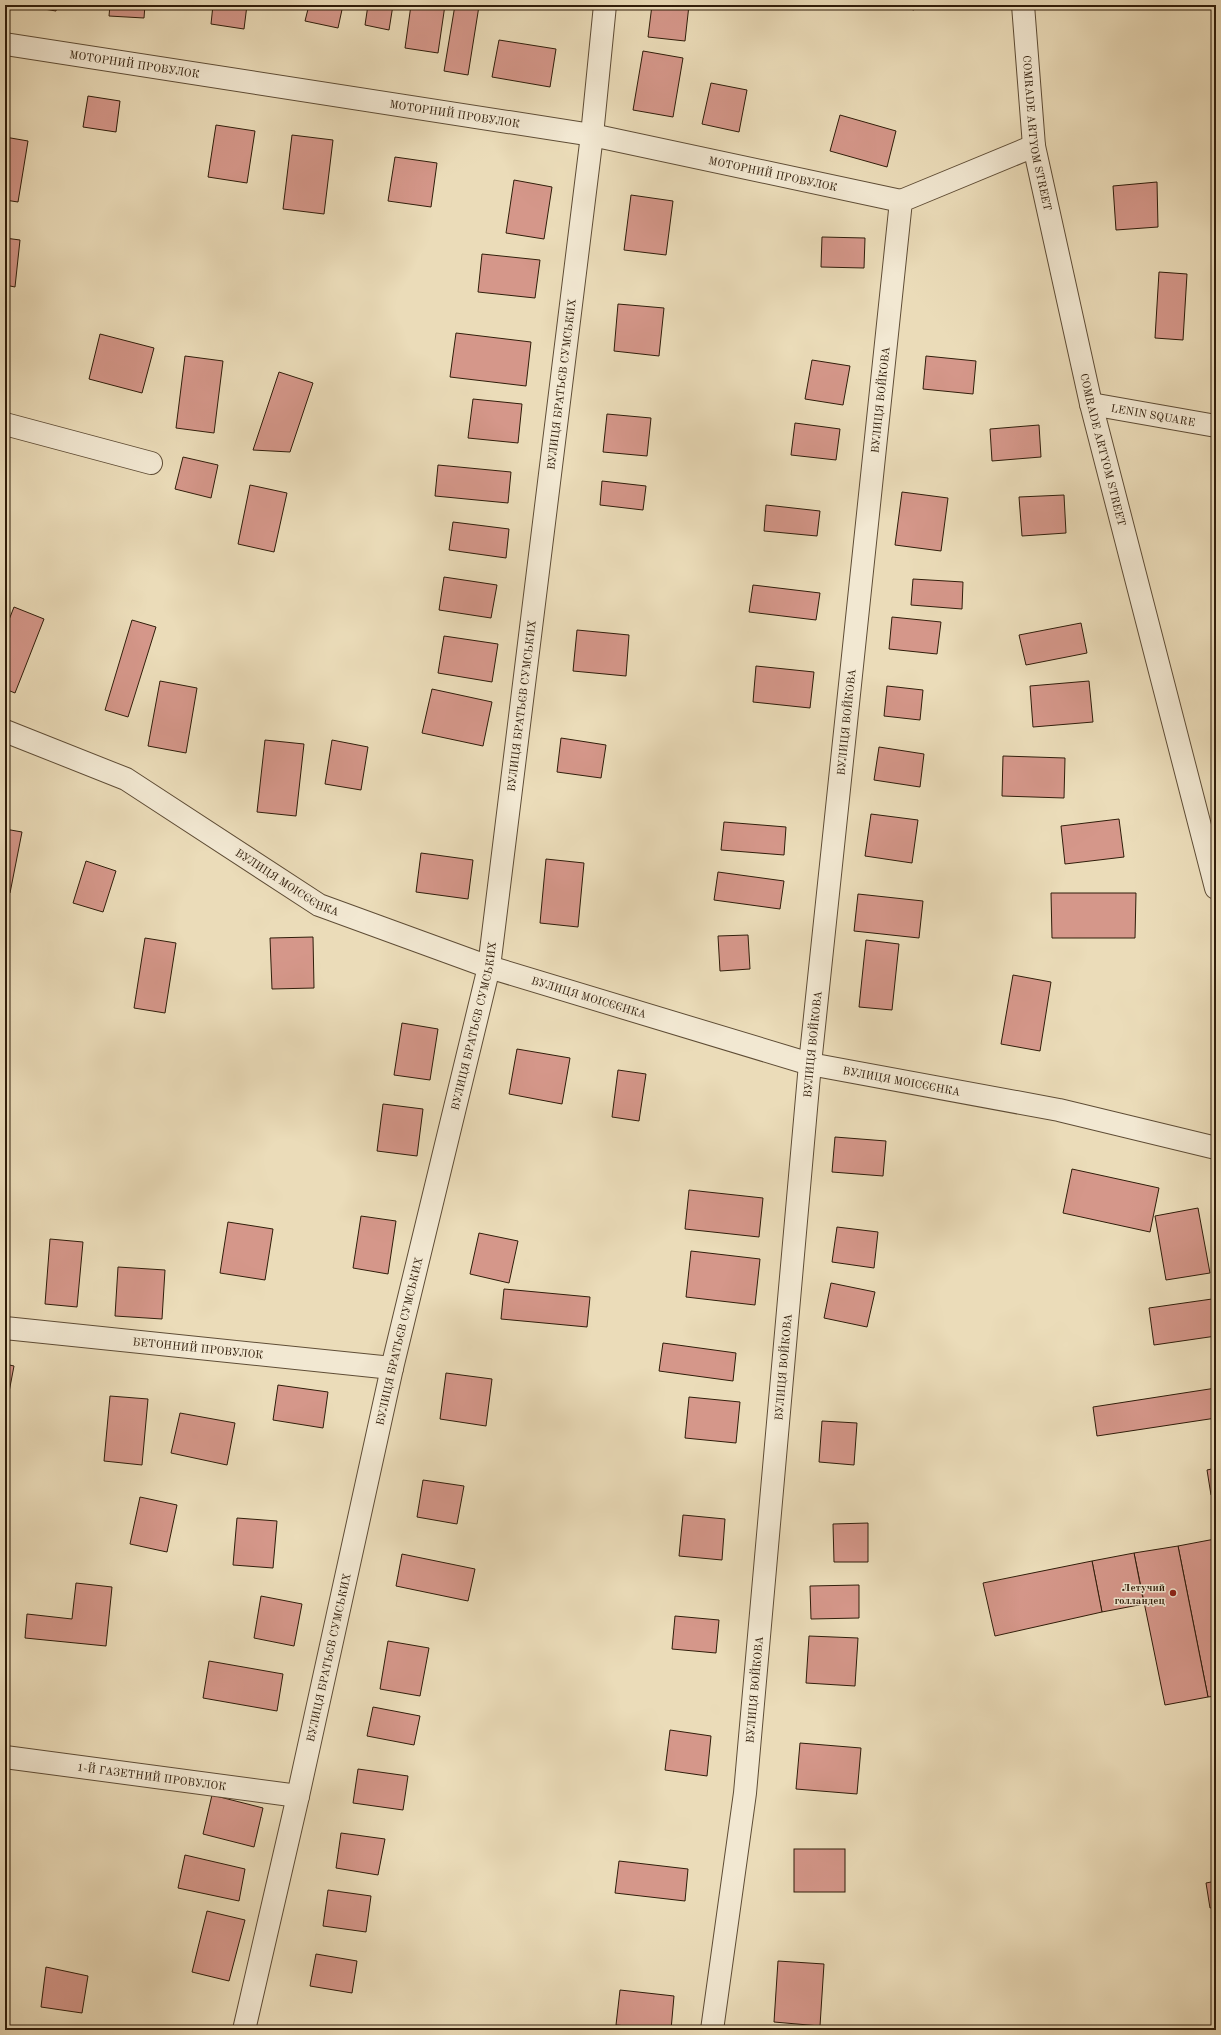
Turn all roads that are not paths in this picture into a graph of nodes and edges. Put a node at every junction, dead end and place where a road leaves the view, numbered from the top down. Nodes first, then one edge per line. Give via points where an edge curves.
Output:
1 (605, 5) edge
2 (1023, 5) edge
3 (5, 44) edge
4 (592, 135) junction
5 (1034, 146) junction
6 (901, 201) junction
7 (1091, 404) junction
8 (5, 424) edge
9 (1216, 426) edge
10 (151, 463) dead end
11 (5, 731) edge
12 (1216, 888) edge
13 (489, 967) junction
14 (810, 1064) junction
15 (1216, 1148) edge
16 (5, 1328) edge
17 (392, 1368) junction
18 (5, 1757) edge
19 (298, 1796) junction
20 (244, 2030) edge
21 (712, 2030) edge

1 - 4 street, ВУЛИЦЯ БРАТЬЄВ СУМСЬКИХ
2 - 5 street, COMRADE ARTYOM STREET
3 - 4 street, МОТОРНИЙ ПРОВУЛОК
4 - 6 street, МОТОРНИЙ ПРОВУЛОК
4 - 13 street, ВУЛИЦЯ БРАТЬЄВ СУМСЬКИХ
5 - 6 street
5 - 7 street, COMRADE ARTYOM STREET
6 - 14 street, ВУЛИЦЯ ВОЙКОВА
7 - 9 street, LENIN SQUARE
7 - 12 street, COMRADE ARTYOM STREET
8 - 10 street
11 - 13 street, ВУЛИЦЯ МОІСЄЄНКА via 126,779 319,905
13 - 14 street, ВУЛИЦЯ МОІСЄЄНКА
13 - 17 street, ВУЛИЦЯ БРАТЬЄВ СУМСЬКИХ
14 - 15 street, ВУЛИЦЯ МОІСЄЄНКА via 1059,1110
14 - 21 street, ВУЛИЦЯ ВОЙКОВА via 745,1793
16 - 17 street, БЕТОННИЙ ПРОВУЛОК
17 - 19 street, ВУЛИЦЯ БРАТЬЄВ СУМСЬКИХ
18 - 19 street, 1-Й ГАЗЕТНИЙ ПРОВУЛОК
19 - 20 street, ВУЛИЦЯ БРАТЬЄВ СУМСЬКИХ

